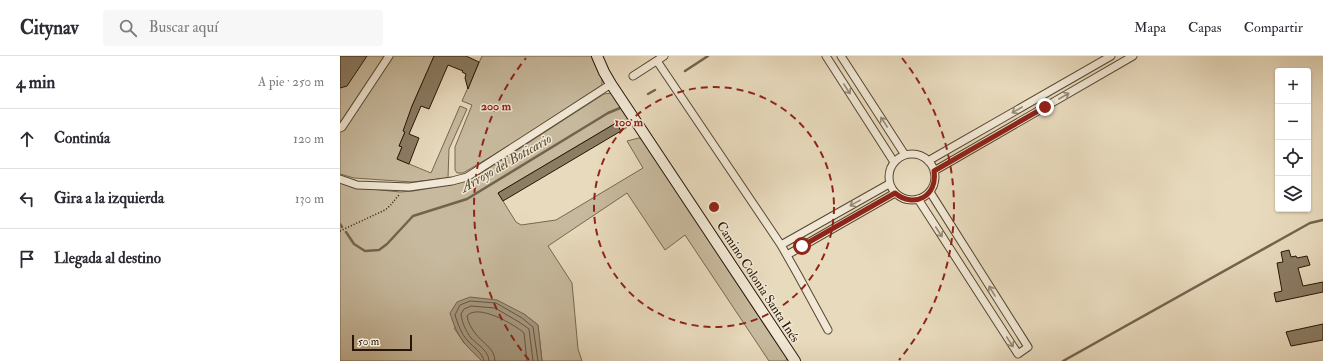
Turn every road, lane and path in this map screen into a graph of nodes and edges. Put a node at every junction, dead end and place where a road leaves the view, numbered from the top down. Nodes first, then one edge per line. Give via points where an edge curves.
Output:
1 (389, 56) edge
2 (597, 56) edge
3 (664, 56) edge
4 (826, 56) edge
5 (842, 56) edge
6 (1111, 56) edge
7 (1133, 56) edge
8 (657, 61) junction
9 (632, 76) dead end
10 (611, 84) junction
11 (340, 128) edge
12 (905, 155) junction
13 (928, 161) junction
14 (894, 162) junction
15 (934, 171) junction
16 (340, 179) edge
17 (889, 184) junction
18 (409, 187) junction
19 (930, 192) junction
20 (895, 193) junction
21 (918, 199) junction
22 (340, 231) edge
23 (781, 245) junction
24 (787, 255) junction
25 (828, 330) dead end
26 (794, 361) edge

1 - 11 street
2 - 10 main road, Camino Colonia Santa Inés
3 - 8 street
4 -> 14 street
12 -> 5 street
6 -> 13 street
15 -> 7 street
8 - 9 street
8 - 23 street
10 - 18 street via 467,177
10 - 26 main road, Camino Colonia Santa Inés
12 - 13 street via 918,155
12 - 14 street
13 - 15 street
14 - 17 street via 889,172
15 - 19 street via 934,182
16 - 18 street via 358,185
17 - 20 street
17 -> 23 street
18 - 22 path via 385,210
19 - 21 street
21 -> 19 street via 1018,354 1028,347
20 - 21 street via 906,200
20 - 24 street
23 - 24 street
24 - 25 street

